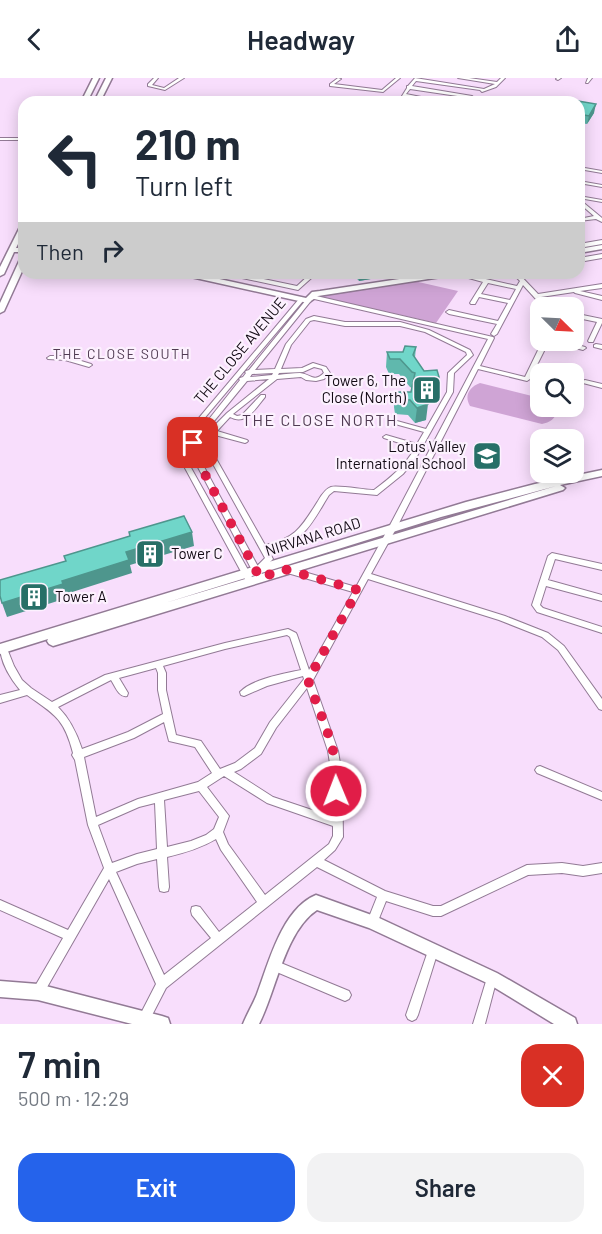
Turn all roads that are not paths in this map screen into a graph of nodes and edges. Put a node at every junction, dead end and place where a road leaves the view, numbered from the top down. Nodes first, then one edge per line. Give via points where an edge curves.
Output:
1 (96, 78) edge
2 (109, 78) edge
3 (156, 78) edge
4 (182, 78) edge
5 (398, 78) edge
6 (460, 78) edge
7 (503, 78) edge
8 (339, 79) edge
9 (416, 79) edge
10 (499, 84) junction
11 (408, 87) junction
12 (485, 90) junction
13 (87, 96) edge
14 (100, 96) edge
15 (407, 96) edge
16 (465, 96) edge
17 (473, 96) edge
18 (0, 139) edge
19 (18, 139) edge
20 (585, 169) edge
21 (602, 172) edge
22 (585, 183) edge
23 (602, 186) edge
24 (585, 200) edge
25 (602, 201) edge
26 (585, 205) edge
27 (600, 219) edge
28 (585, 220) edge
29 (18, 237) edge
30 (602, 242) edge
31 (585, 245) edge
32 (602, 249) edge
33 (11, 252) junction
34 (18, 252) edge
35 (585, 252) edge
36 (602, 256) edge
37 (585, 259) edge
38 (18, 272) edge
39 (0, 274) edge
40 (211, 279) edge
41 (225, 279) edge
42 (256, 279) edge
43 (308, 279) edge
44 (386, 279) edge
45 (413, 279) edge
46 (479, 279) edge
47 (520, 279) edge
48 (486, 281) junction
49 (523, 282) junction
50 (602, 286) edge
51 (518, 288) junction
52 (572, 291) junction
53 (478, 294) junction
54 (538, 296) joint
55 (602, 298) edge
56 (306, 299) junction
57 (511, 302) junction
58 (473, 303) dead end
59 (0, 311) edge
60 (449, 312) dead end
61 (584, 317) edge
62 (601, 321) edge
63 (499, 323) junction
64 (494, 334) dead end
65 (596, 345) edge
66 (541, 351) edge
67 (50, 358) dead end
68 (89, 365) dead end
69 (477, 367) junction
70 (249, 372) junction
71 (303, 373) dead end
72 (276, 375) junction
73 (242, 376) junction
74 (585, 382) dead end
75 (602, 386) edge
76 (264, 396) dead end
77 (216, 406) junction
78 (229, 414) junction
79 (397, 423) dead end
80 (202, 424) junction
81 (428, 430) junction
82 (213, 432) junction
83 (386, 437) dead end
84 (245, 441) dead end
85 (193, 443) junction
86 (182, 444) junction
87 (419, 447) junction
88 (602, 473) edge
89 (602, 480) edge
90 (393, 527) junction
91 (386, 538) junction
92 (263, 548) junction
93 (602, 567) edge
94 (284, 569) junction
95 (255, 574) junction
96 (366, 575) junction
97 (543, 582) junction
98 (358, 590) junction
99 (602, 598) edge
100 (602, 630) edge
101 (2, 652) edge
102 (159, 664) junction
103 (113, 676) junction
104 (307, 676) junction
105 (28, 692) junction
106 (244, 692) dead end
107 (124, 693) dead end
108 (0, 699) edge
109 (601, 702) edge
110 (53, 706) junction
111 (167, 716) junction
112 (77, 755) junction
113 (540, 770) dead end
114 (222, 773) junction
115 (201, 786) junction
116 (602, 796) edge
117 (159, 798) junction
118 (93, 823) junction
119 (337, 823) junction
120 (218, 832) junction
121 (161, 854) junction
122 (316, 861) junction
123 (602, 868) edge
124 (109, 869) junction
125 (164, 887) dead end
126 (383, 895) junction
127 (264, 903) junction
128 (0, 905) edge
129 (196, 911) dead end
130 (372, 922) junction
131 (70, 936) junction
132 (218, 939) junction
133 (433, 951) junction
134 (276, 966) junction
135 (492, 978) junction
136 (162, 984) junction
137 (0, 988) edge
138 (38, 992) junction
139 (345, 995) dead end
140 (412, 1015) dead end
141 (144, 1019) junction
142 (550, 1019) edge
143 (162, 1024) edge
144 (251, 1024) edge
145 (479, 1024) edge
146 (569, 1024) edge

1 - 13 main road
2 - 14 main road
3 - 4 street via 149,85 165,89
5 - 8 street via 383,91 331,85
6 - 10 street
7 - 10 street
9 - 11 street
9 - 12 street
10 - 12 street
11 - 15 street via 403,95
11 - 16 street
12 - 17 street
18 - 19 street
20 - 21 street
22 - 23 street
24 - 25 street
26 - 27 street
27 - 28 street
29 - 33 main road
30 - 31 street
32 - 35 main road
33 - 34 main road
33 - 39 main road
36 - 37 street
38 - 59 main road
40 - 56 main road
41 - 56 main road
42 - 43 street via 298,288
44 - 56 main road via 319,289
45 - 56 main road via 320,293
46 - 48 street
47 - 49 street
48 - 51 street
48 - 53 street
49 - 51 street
49 - 54 street
50 - 52 street
51 - 57 street
52 - 54 street
52 - 55 street
53 - 57 street
53 - 58 street
56 - 69 street via 491,338
56 - 70 street, THE CLOSE AVENUE
56 - 73 street, THE CLOSE AVENUE
57 - 63 street
60 - 63 street
61 - 62 street
62 - 65 street
63 - 64 street
66 - 69 street via 527,379
67 - 68 street
69 - 90 street
70 - 72 street
70 - 73 street, THE CLOSE AVENUE
71 - 72 street
72 - 73 street
72 - 78 street
72 - 81 street via 288,345 314,318 345,324 400,324 427,331 463,347 470,355 451,373 450,392
73 - 77 street, THE CLOSE AVENUE
73 - 77 street, THE CLOSE AVENUE via 234,380
74 - 75 street
76 - 78 street via 244,417
77 - 80 street, THE CLOSE AVENUE
78 - 82 street
79 - 81 street
80 - 85 street, THE CLOSE AVENUE
80 - 86 street, THE CLOSE AVENUE
81 - 87 street
82 - 84 street
82 - 92 street via 207,442 211,455
83 - 87 street
85 - 86 street
85 - 95 street via 193,452
86 - 95 street via 182,458
87 - 92 street via 401,472 379,490 368,494 333,489 297,538
88 - 90 main road, NIRVANA ROAD via 496,495
89 - 91 main road, NIRVANA ROAD via 515,500
90 - 91 street
90 - 95 main road, NIRVANA ROAD
91 - 94 main road, NIRVANA ROAD
91 - 96 street
92 - 95 street via 269,559
93 - 97 street via 554,556
94 - 95 main road, NIRVANA ROAD
94 - 98 street
95 - 101 main road, NIRVANA ROAD
96 - 98 street
96 - 109 street via 545,635 561,648
97 - 99 street
97 - 100 street via 538,609
98 - 104 street
101 - 105 street
102 - 103 street
102 - 104 street via 288,632 293,635
102 - 111 street
103 - 107 street
103 - 110 street
104 - 106 street via 256,685
104 - 114 street via 258,751
104 - 119 street via 335,759
105 - 108 street
105 - 110 street
110 - 112 street via 66,722
111 - 112 street
111 - 114 street via 172,738 198,744
112 - 118 street
113 - 116 street
114 - 115 street
114 - 119 street via 270,800
115 - 117 street
115 - 120 street via 224,816
117 - 118 street
117 - 121 street
118 - 124 street
119 - 122 street via 338,837
120 - 121 street via 207,841
120 - 127 street via 224,847
121 - 124 street
121 - 125 street
122 - 126 street
122 - 127 street
123 - 126 street via 527,870 441,911
124 - 131 street
124 - 136 street
126 - 130 street
127 - 132 street
128 - 131 street
129 - 132 street
130 - 133 main road
130 - 134 main road via 321,902 310,904 294,923
131 - 138 street
132 - 136 street
133 - 135 main road
133 - 140 street
134 - 139 street
134 - 144 main road
135 - 142 main road
135 - 145 street
136 - 141 street
137 - 138 main road
138 - 141 main road
141 - 143 main road
142 - 146 main road

